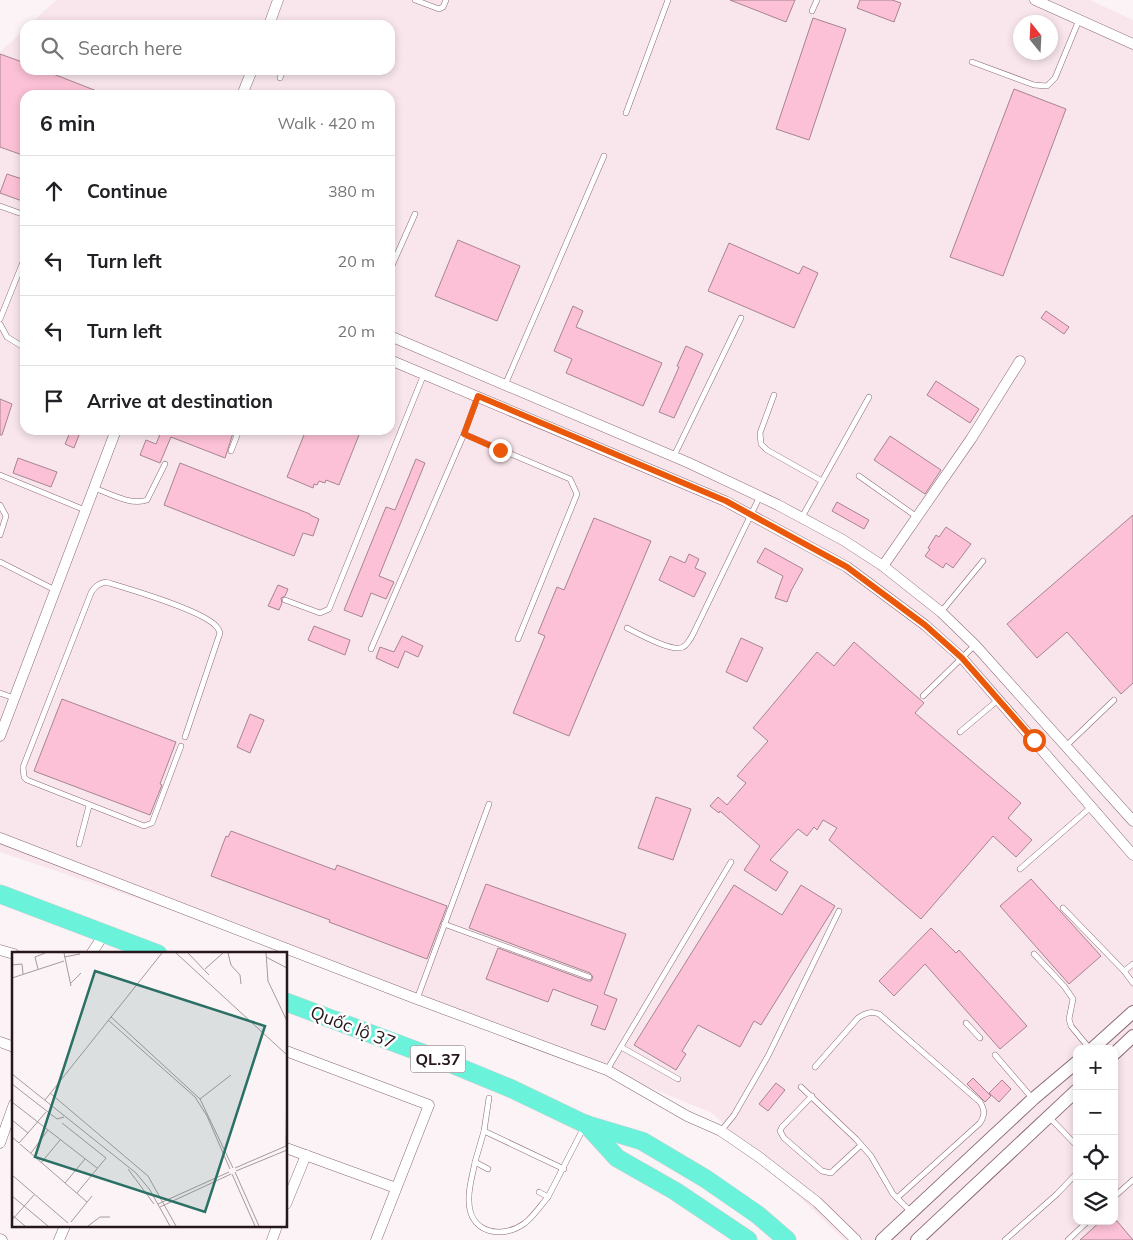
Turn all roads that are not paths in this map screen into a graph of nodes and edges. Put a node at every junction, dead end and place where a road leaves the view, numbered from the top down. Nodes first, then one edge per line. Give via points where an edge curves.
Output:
1 (278, 0) edge
2 (415, 0) edge
3 (446, 0) edge
4 (668, 0) edge
5 (817, 0) edge
6 (1035, 0) edge
7 (812, 11) dead end
8 (270, 20) edge
9 (1079, 20) junction
10 (1133, 44) edge
11 (972, 62) dead end
12 (250, 75) edge
13 (281, 75) edge
14 (280, 78) dead end
15 (244, 90) edge
16 (626, 113) dead end
17 (604, 156) dead end
18 (0, 206) edge
19 (20, 213) edge
20 (415, 214) dead end
21 (395, 259) edge
22 (20, 270) edge
23 (741, 318) dead end
24 (0, 319) edge
25 (0, 324) edge
26 (395, 338) edge
27 (20, 345) edge
28 (1020, 360) dead end
29 (395, 362) edge
30 (425, 374) junction
31 (505, 385) junction
32 (774, 395) dead end
33 (478, 396) junction
34 (869, 398) dead end
35 (464, 434) junction
36 (114, 435) edge
37 (237, 435) edge
38 (231, 451) dead end
39 (674, 456) junction
40 (165, 464) dead end
41 (0, 475) edge
42 (859, 476) dead end
43 (822, 481) junction
44 (94, 488) junction
45 (760, 496) junction
46 (0, 505) edge
47 (86, 510) junction
48 (751, 515) junction
49 (917, 517) junction
50 (802, 518) junction
51 (0, 535) edge
52 (983, 561) dead end
53 (0, 562) edge
54 (883, 566) junction
55 (55, 590) junction
56 (285, 600) dead end
57 (941, 612) junction
58 (627, 628) dead end
59 (518, 639) dead end
60 (975, 645) junction
61 (371, 649) dead end
62 (962, 658) junction
63 (0, 693) edge
64 (923, 696) dead end
65 (14, 698) junction
66 (998, 700) junction
67 (1114, 700) dead end
68 (960, 732) dead end
69 (0, 736) edge
70 (185, 737) dead end
71 (181, 746) dead end
72 (1066, 746) junction
73 (490, 804) dead end
74 (89, 806) junction
75 (1092, 807) junction
76 (1133, 821) edge
77 (0, 838) edge
78 (79, 844) dead end
79 (1133, 854) edge
80 (731, 862) dead end
81 (1020, 869) dead end
82 (0, 894) edge
83 (1063, 908) dead end
84 (840, 911) dead end
85 (444, 924) junction
86 (99, 942) dead end
87 (92, 952) edge
88 (153, 952) edge
89 (1034, 954) dead end
90 (1133, 964) edge
91 (1124, 971) junction
92 (589, 977) dead end
93 (1133, 983) edge
94 (417, 999) junction
95 (288, 1003) edge
96 (1133, 1012) edge
97 (966, 1023) dead end
98 (1133, 1036) edge
99 (980, 1038) dead end
100 (0, 1042) edge
101 (1087, 1045) edge
102 (1096, 1045) edge
103 (12, 1046) edge
104 (621, 1047) junction
105 (1118, 1050) edge
106 (288, 1053) edge
107 (995, 1055) dead end
108 (1073, 1065) edge
109 (815, 1067) dead end
110 (607, 1070) junction
111 (678, 1078) dead end
112 (801, 1087) dead end
113 (1073, 1094) edge
114 (812, 1096) junction
115 (489, 1098) dead end
116 (1033, 1099) junction
117 (12, 1110) edge
118 (1049, 1116) junction
119 (585, 1124) junction
120 (484, 1131) junction
121 (721, 1131) junction
122 (1073, 1142) edge
123 (0, 1143) edge
124 (861, 1145) junction
125 (288, 1149) edge
126 (306, 1155) junction
127 (475, 1162) junction
128 (564, 1168) junction
129 (488, 1169) dead end
130 (1073, 1177) edge
131 (1133, 1180) edge
132 (396, 1188) junction
133 (538, 1192) dead end
134 (1118, 1193) edge
135 (548, 1197) junction
136 (897, 1198) junction
137 (288, 1199) edge
138 (912, 1213) junction
139 (1084, 1225) edge
140 (64, 1228) edge
141 (276, 1228) edge
142 (928, 1229) junction
143 (59, 1240) edge
144 (272, 1240) edge
145 (376, 1240) edge
146 (748, 1240) edge
147 (788, 1240) edge
148 (856, 1240) edge
149 (882, 1240) edge
150 (917, 1240) edge
151 (1005, 1240) edge
152 (1068, 1240) edge

1 - 8 street
2 - 3 lane via 439,9
4 - 16 lane
5 - 7 lane
6 - 9 street
9 - 10 street
9 - 11 lane via 1055,78 1047,86 1034,85
12 - 15 street
13 - 14 lane
17 - 31 lane
18 - 19 lane
20 - 21 lane
22 - 24 lane
23 - 39 lane
25 - 27 lane via 7,337
26 - 31 street
28 - 49 street
29 - 30 street
30 - 33 street
30 - 56 lane via 329,610 320,612
31 - 39 street
32 - 43 lane via 760,433 761,444
33 - 35 lane
33 - 48 street via 726,501
34 - 43 lane
35 - 59 lane via 570,479 577,494
35 - 61 lane
36 - 44 street
37 - 38 lane
39 - 45 street
40 - 44 lane via 143,502
41 - 47 lane
42 - 49 lane
43 - 50 lane
44 - 47 street
45 - 48 lane
45 - 50 street
46 - 51 lane via 6,516
47 - 55 street
48 - 58 lane via 683,648 669,647
48 - 62 street via 847,567 925,625
49 - 54 street
50 - 54 street
52 - 57 lane
53 - 55 lane
54 - 57 street
55 - 65 street
57 - 60 street
60 - 62 lane
60 - 72 street
62 - 64 lane
62 - 66 street
63 - 65 lane
65 - 69 street
66 - 68 lane
66 - 75 street
67 - 72 lane
70 - 74 lane via 220,633 216,625 175,605 106,582 100,583 91,593 22,771 27,780
71 - 74 lane via 150,824 144,826
72 - 76 street
73 - 85 lane
74 - 78 lane
75 - 79 street
75 - 81 lane
77 - 94 street via 73,861
80 - 104 lane
82 - 88 highway
83 - 91 lane
84 - 121 lane via 768,1056 734,1115
85 - 92 lane
85 - 94 lane
86 - 87 street
89 - 101 lane via 1073,999 1070,1026
90 - 91 lane
91 - 93 lane
94 - 110 street
95 - 119 highway, Quốc lộ 37 / QL.37 via 503,1085
96 - 102 street
97 - 99 lane
98 - 105 street
100 - 103 street
104 - 110 lane
104 - 111 lane
106 - 132 street via 429,1105
107 - 116 lane
108 - 116 street
109 - 136 lane via 858,1018 873,1012 939,1065 985,1109 980,1124
110 - 121 street via 679,1112
112 - 114 lane
113 - 118 street
114 - 124 lane
114 - 124 lane via 782,1127 780,1131 784,1138 827,1173 831,1173
115 - 120 lane
116 - 118 street
116 - 138 street
117 - 123 street
118 - 122 lane
118 - 142 street
119 - 128 lane
119 - 146 highway, Quốc lộ 37 / QL.37 via 617,1158 675,1191
119 - 147 highway, Quốc lộ 37 / QL.37 via 642,1141 706,1179
120 - 127 lane
120 - 128 lane
121 - 148 street via 809,1196
124 - 136 lane
125 - 126 street
126 - 132 street
126 - 137 street
127 - 129 lane
127 - 135 lane via 468,1201 472,1217 482,1229 491,1233 507,1232 524,1224
128 - 135 lane
130 - 151 lane
131 - 134 lane
132 - 145 street
133 - 135 lane
136 - 138 lane
138 - 142 street
138 - 149 street
139 - 152 lane
140 - 143 street
141 - 144 street
142 - 150 street

